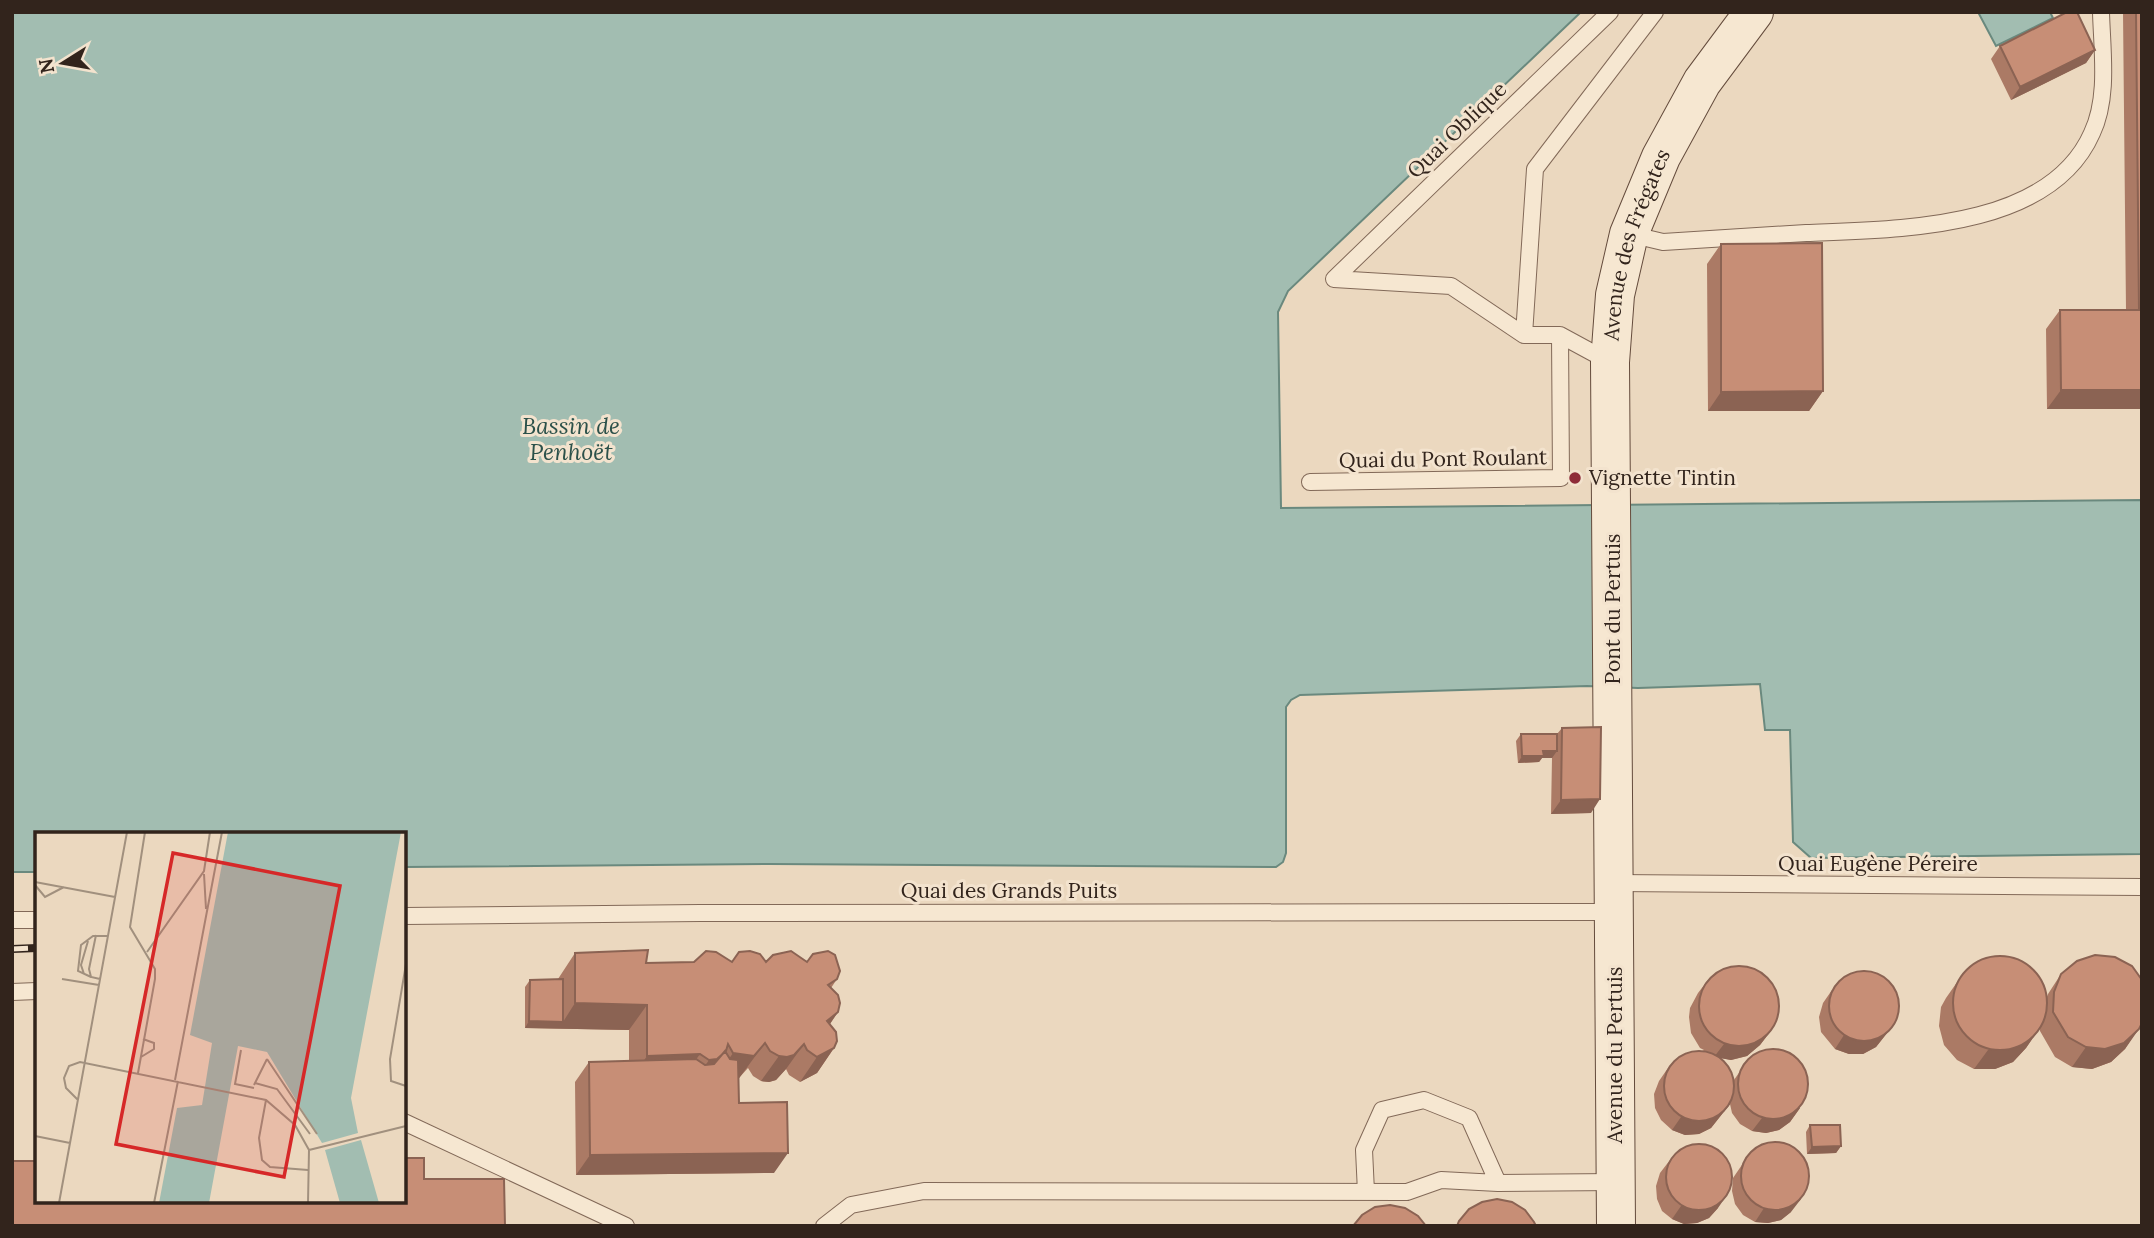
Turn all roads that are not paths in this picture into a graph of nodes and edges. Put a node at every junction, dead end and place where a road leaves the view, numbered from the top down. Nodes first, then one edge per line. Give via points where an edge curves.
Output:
1 (1610, 12) edge
2 (1655, 12) edge
3 (1754, 12) edge
4 (2101, 12) edge
5 (1629, 234) junction
6 (1524, 335) junction
7 (1560, 335) junction
8 (1610, 362) junction
9 (1310, 482) dead end
10 (1613, 503) joint
11 (2142, 887) edge
12 (1614, 897) junction
13 (406, 916) edge
14 (12, 920) edge
15 (35, 920) edge
16 (35, 991) edge
17 (12, 992) edge
18 (406, 1123) edge
19 (1616, 1182) junction
20 (1498, 1183) junction
21 (1366, 1192) junction
22 (626, 1226) edge
23 (824, 1226) edge
24 (1616, 1226) edge

1 - 6 lane, Quai Oblique via 1334,279 1451,286
2 - 6 lane via 1535,169
3 - 5 street, Avenue des Frégates via 1702,82 1661,157
4 - 5 lane via 2101,109 2092,134 2063,175 2029,196 1961,219 1909,228 1663,242
5 - 8 street, Avenue des Frégates via 1615,295
6 - 7 lane
7 - 8 lane
7 - 9 lane, Quai du Pont Roulant via 1561,478
8 - 10 street, Avenue des Frégates
10 - 12 street, Pont du Pertuis
11 - 12 lane, Quai Eugène Péreire
12 - 13 lane, Quai des Grands Puits
12 - 19 street, Avenue du Pertuis
14 - 15 lane
16 - 17 lane
18 - 22 lane
19 - 20 lane
19 - 24 street, Avenue du Pertuis
20 - 21 lane via 1441,1180 1407,1192
20 - 21 lane via 1469,1118 1424,1100 1382,1110 1364,1150
21 - 23 lane via 924,1191 850,1205

